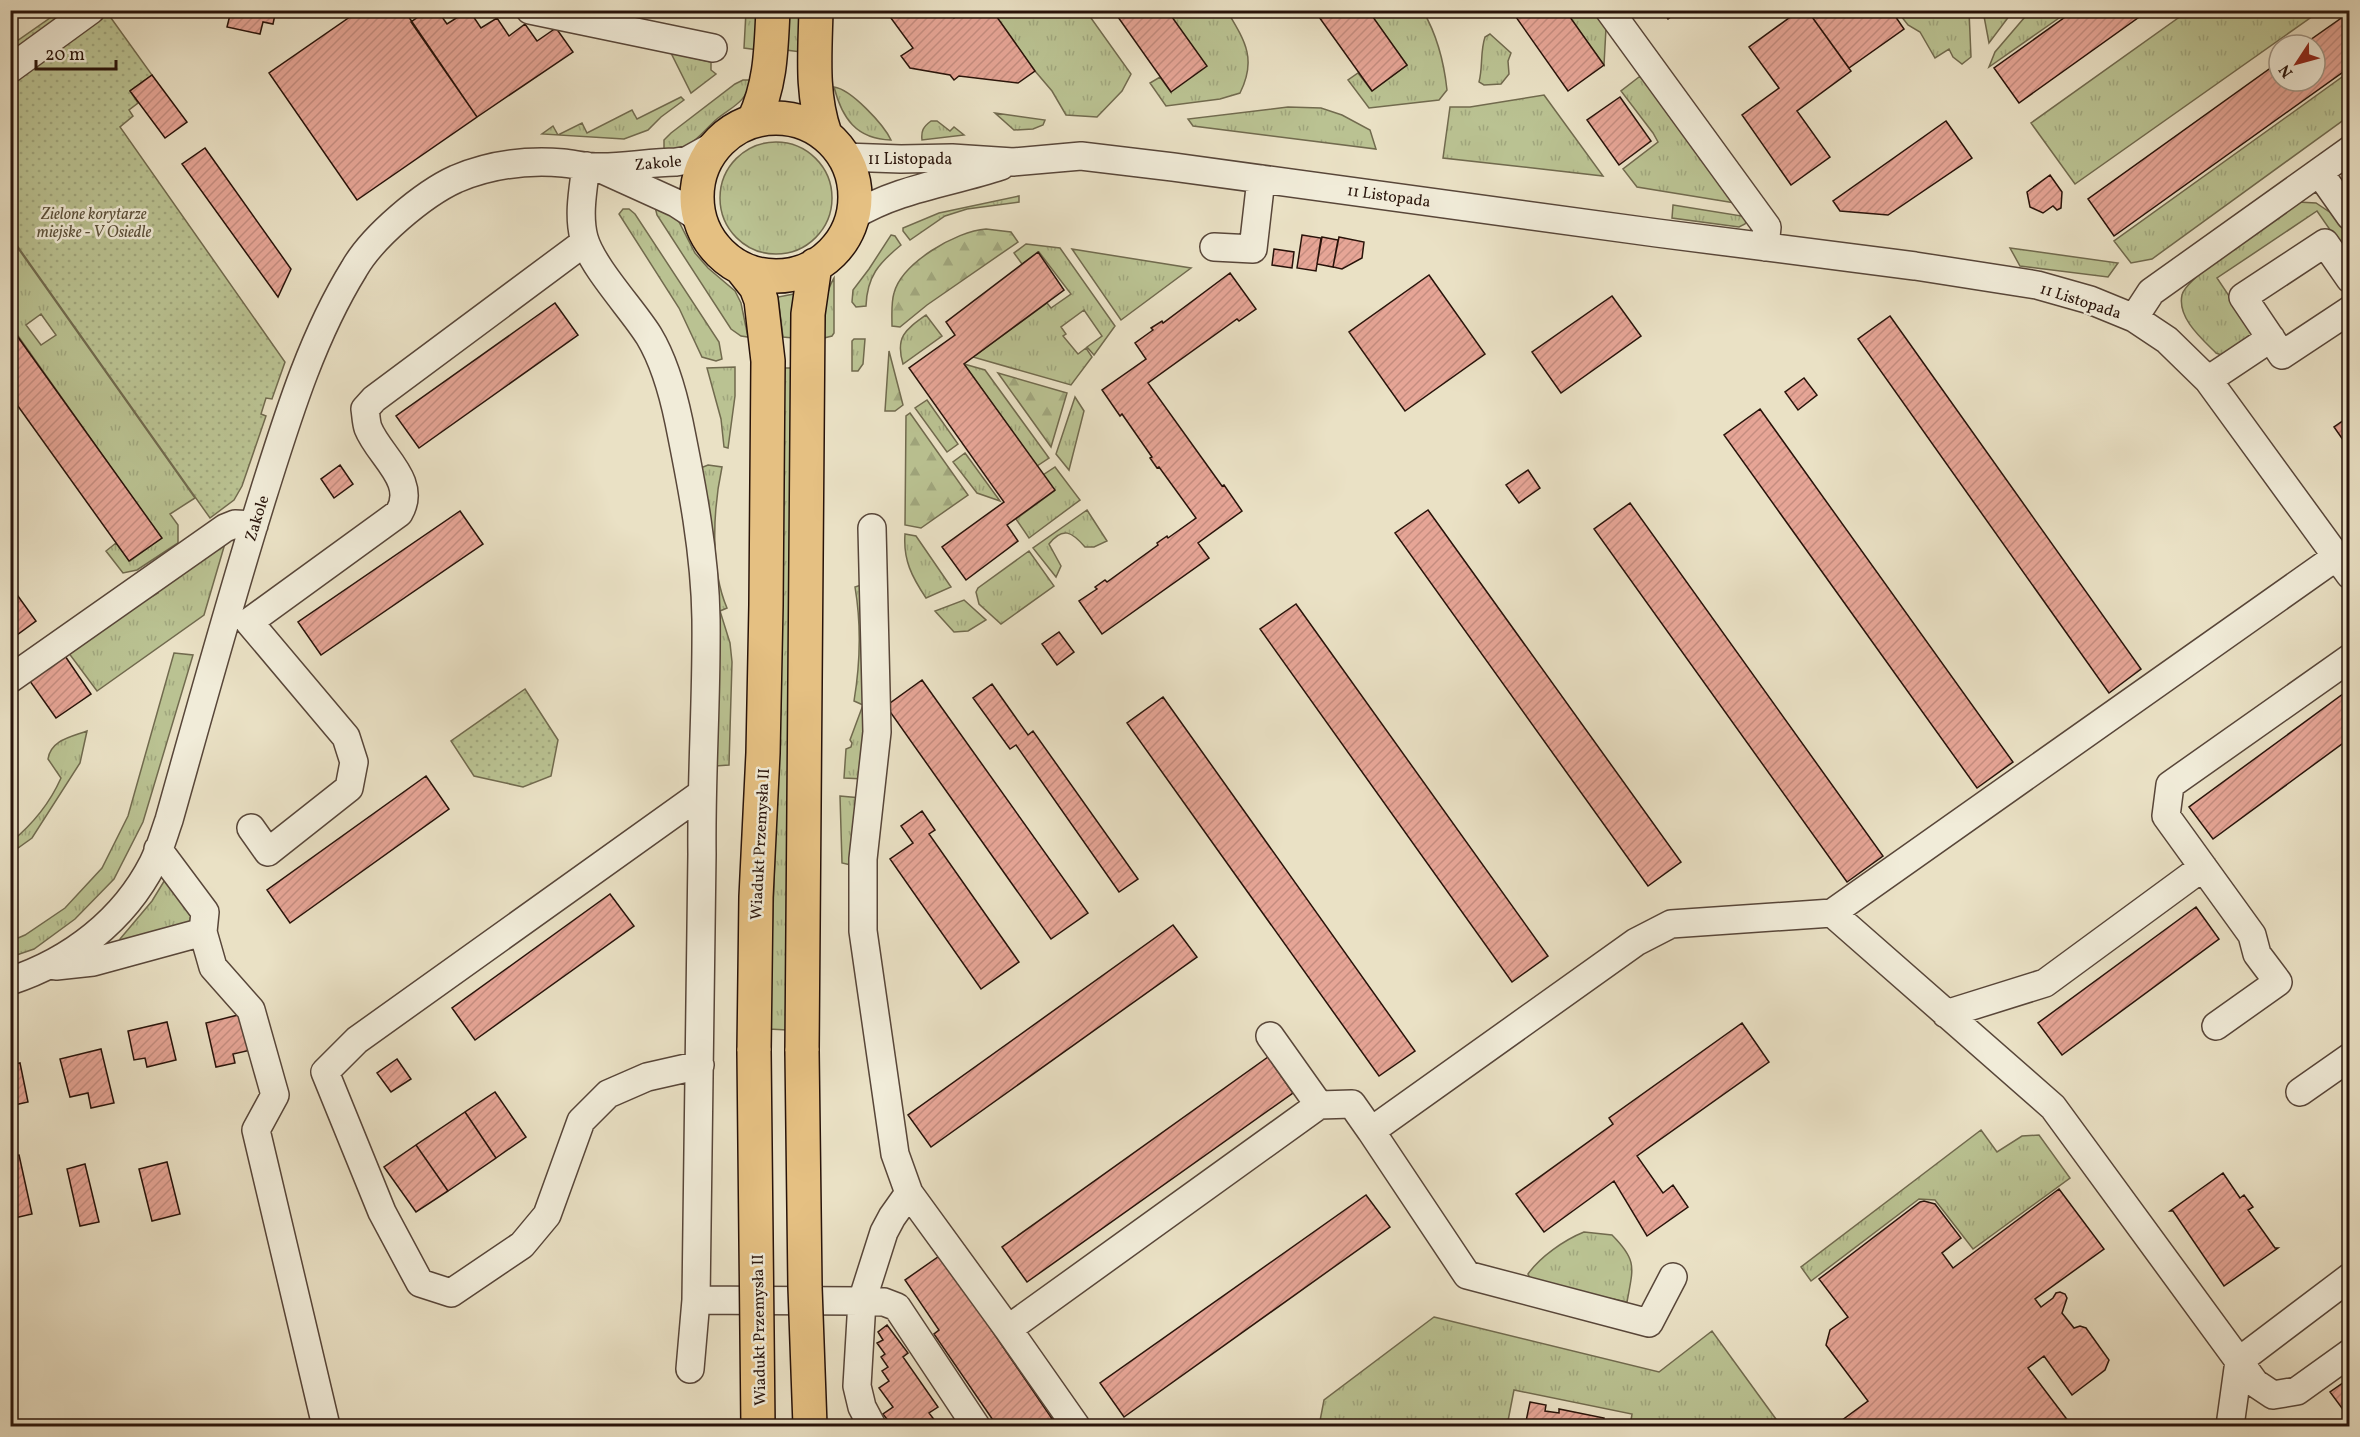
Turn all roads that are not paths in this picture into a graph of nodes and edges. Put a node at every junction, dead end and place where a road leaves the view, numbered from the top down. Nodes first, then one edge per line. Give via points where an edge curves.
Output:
1 (91, 10) edge
2 (530, 10) edge
3 (773, 10) edge
4 (816, 10) edge
5 (1609, 10) edge
6 (713, 48) dead end
7 (10, 69) edge
8 (754, 120) junction
9 (715, 145) junction
10 (834, 146) junction
11 (2349, 150) edge
12 (1013, 162) junction
13 (591, 167) junction
14 (2319, 172) junction
15 (1262, 179) junction
16 (853, 216) junction
17 (2349, 216) edge
18 (699, 218) junction
19 (1766, 237) junction
20 (585, 242) junction
21 (1214, 247) dead end
22 (815, 265) junction
23 (741, 268) junction
24 (2348, 273) edge
25 (2349, 310) edge
26 (2134, 318) junction
27 (2271, 339) junction
28 (2208, 380) junction
29 (254, 525) junction
30 (872, 528) dead end
31 (2343, 566) edge
32 (237, 623) junction
33 (2349, 658) edge
34 (10, 679) edge
35 (701, 794) junction
36 (251, 828) dead end
37 (158, 849) junction
38 (2203, 867) junction
39 (1832, 913) junction
40 (203, 932) junction
41 (43, 968) junction
42 (10, 981) edge
43 (1946, 1014) junction
44 (2216, 1026) dead end
45 (1270, 1036) dead end
46 (2349, 1057) edge
47 (700, 1065) junction
48 (2300, 1092) dead end
49 (1319, 1105) junction
50 (1371, 1131) junction
51 (909, 1193) junction
52 (1673, 1277) dead end
53 (2349, 1277) edge
54 (696, 1300) junction
55 (862, 1301) junction
56 (1008, 1329) junction
57 (2349, 1353) edge
58 (2239, 1360) junction
59 (690, 1369) dead end
60 (326, 1426) edge
61 (758, 1426) edge
62 (810, 1426) edge
63 (872, 1426) edge
64 (976, 1426) edge
65 (1076, 1426) edge
66 (2230, 1426) edge

1 - 7 street
2 - 6 street
3 - 8 main road via 770,75
4 - 10 main road via 818,113
5 - 19 street
8 - 9 main road
8 - 10 main road via 773,117 809,124
9 - 13 street, Zakole via 688,160
9 - 18 main road via 698,180
10 - 12 street, 11 Listopada via 901,159
10 - 16 main road via 853,177
11 - 14 street
12 - 15 street, 11 Listopada via 1081,156
12 - 16 street, 11 Listopada via 887,197
13 - 18 street, Zakole via 668,199
13 - 20 street via 581,214
13 - 29 street, Zakole via 561,163 503,165 456,179 406,212 363,256 319,333
14 - 17 street
14 - 26 street via 2151,292
15 - 19 street, 11 Listopada
15 - 21 street via 1253,249
16 - 22 main road via 832,253
18 - 23 main road via 715,247
19 - 26 street, 11 Listopada via 2037,285
20 - 32 street via 374,399 365,409 368,429 399,477 406,494 405,504 399,513
20 - 35 street via 649,337 661,360 679,420 705,588
22 - 23 main road via 778,276
22 - 62 main road, bridge via 808,314 802,1051
23 - 61 main road, Wiadukt Przemysła II, bridge via 761,300 768,361 754,1050
24 - 27 street via 2325,243 2243,297
25 - 27 street via 2282,355
26 - 28 street, 11 Listopada via 2167,340
27 - 28 street
28 - 31 street, 11 Listopada
29 - 32 street, Zakole
29 - 34 street via 225,528
30 - 51 street via 877,732 863,859 863,931 895,1154
31 - 39 street
32 - 36 street via 346,736 354,762 350,789 268,852
32 - 37 street, Zakole
33 - 38 street via 2170,785 2166,816
35 - 47 street
35 - 47 street via 357,1040 325,1072 382,1212 420,1283 451,1293 522,1245 547,1215 581,1121 608,1094 647,1077
37 - 40 street via 205,912
37 - 41 street, Zakole via 131,898 102,929
38 - 43 street via 2045,983
38 - 44 street via 2252,935 2257,954 2278,982
39 - 43 street
39 - 50 street via 1671,924 1636,942
40 - 41 street via 93,962
40 - 60 street via 213,968 251,1010 275,1095 256,1130
41 - 42 street, Zakole
43 - 58 street via 2053,1107
45 - 49 street
46 - 48 street
47 - 54 street
49 - 50 street via 1352,1104
49 - 56 street
50 - 52 street via 1467,1275 1649,1323
51 - 55 street via 884,1232
51 - 56 street
53 - 58 street
54 - 55 street
54 - 59 street
55 - 63 street via 857,1386
55 - 64 street via 897,1307
56 - 65 street
57 - 58 street via 2296,1391 2273,1395 2255,1383
58 - 66 street

